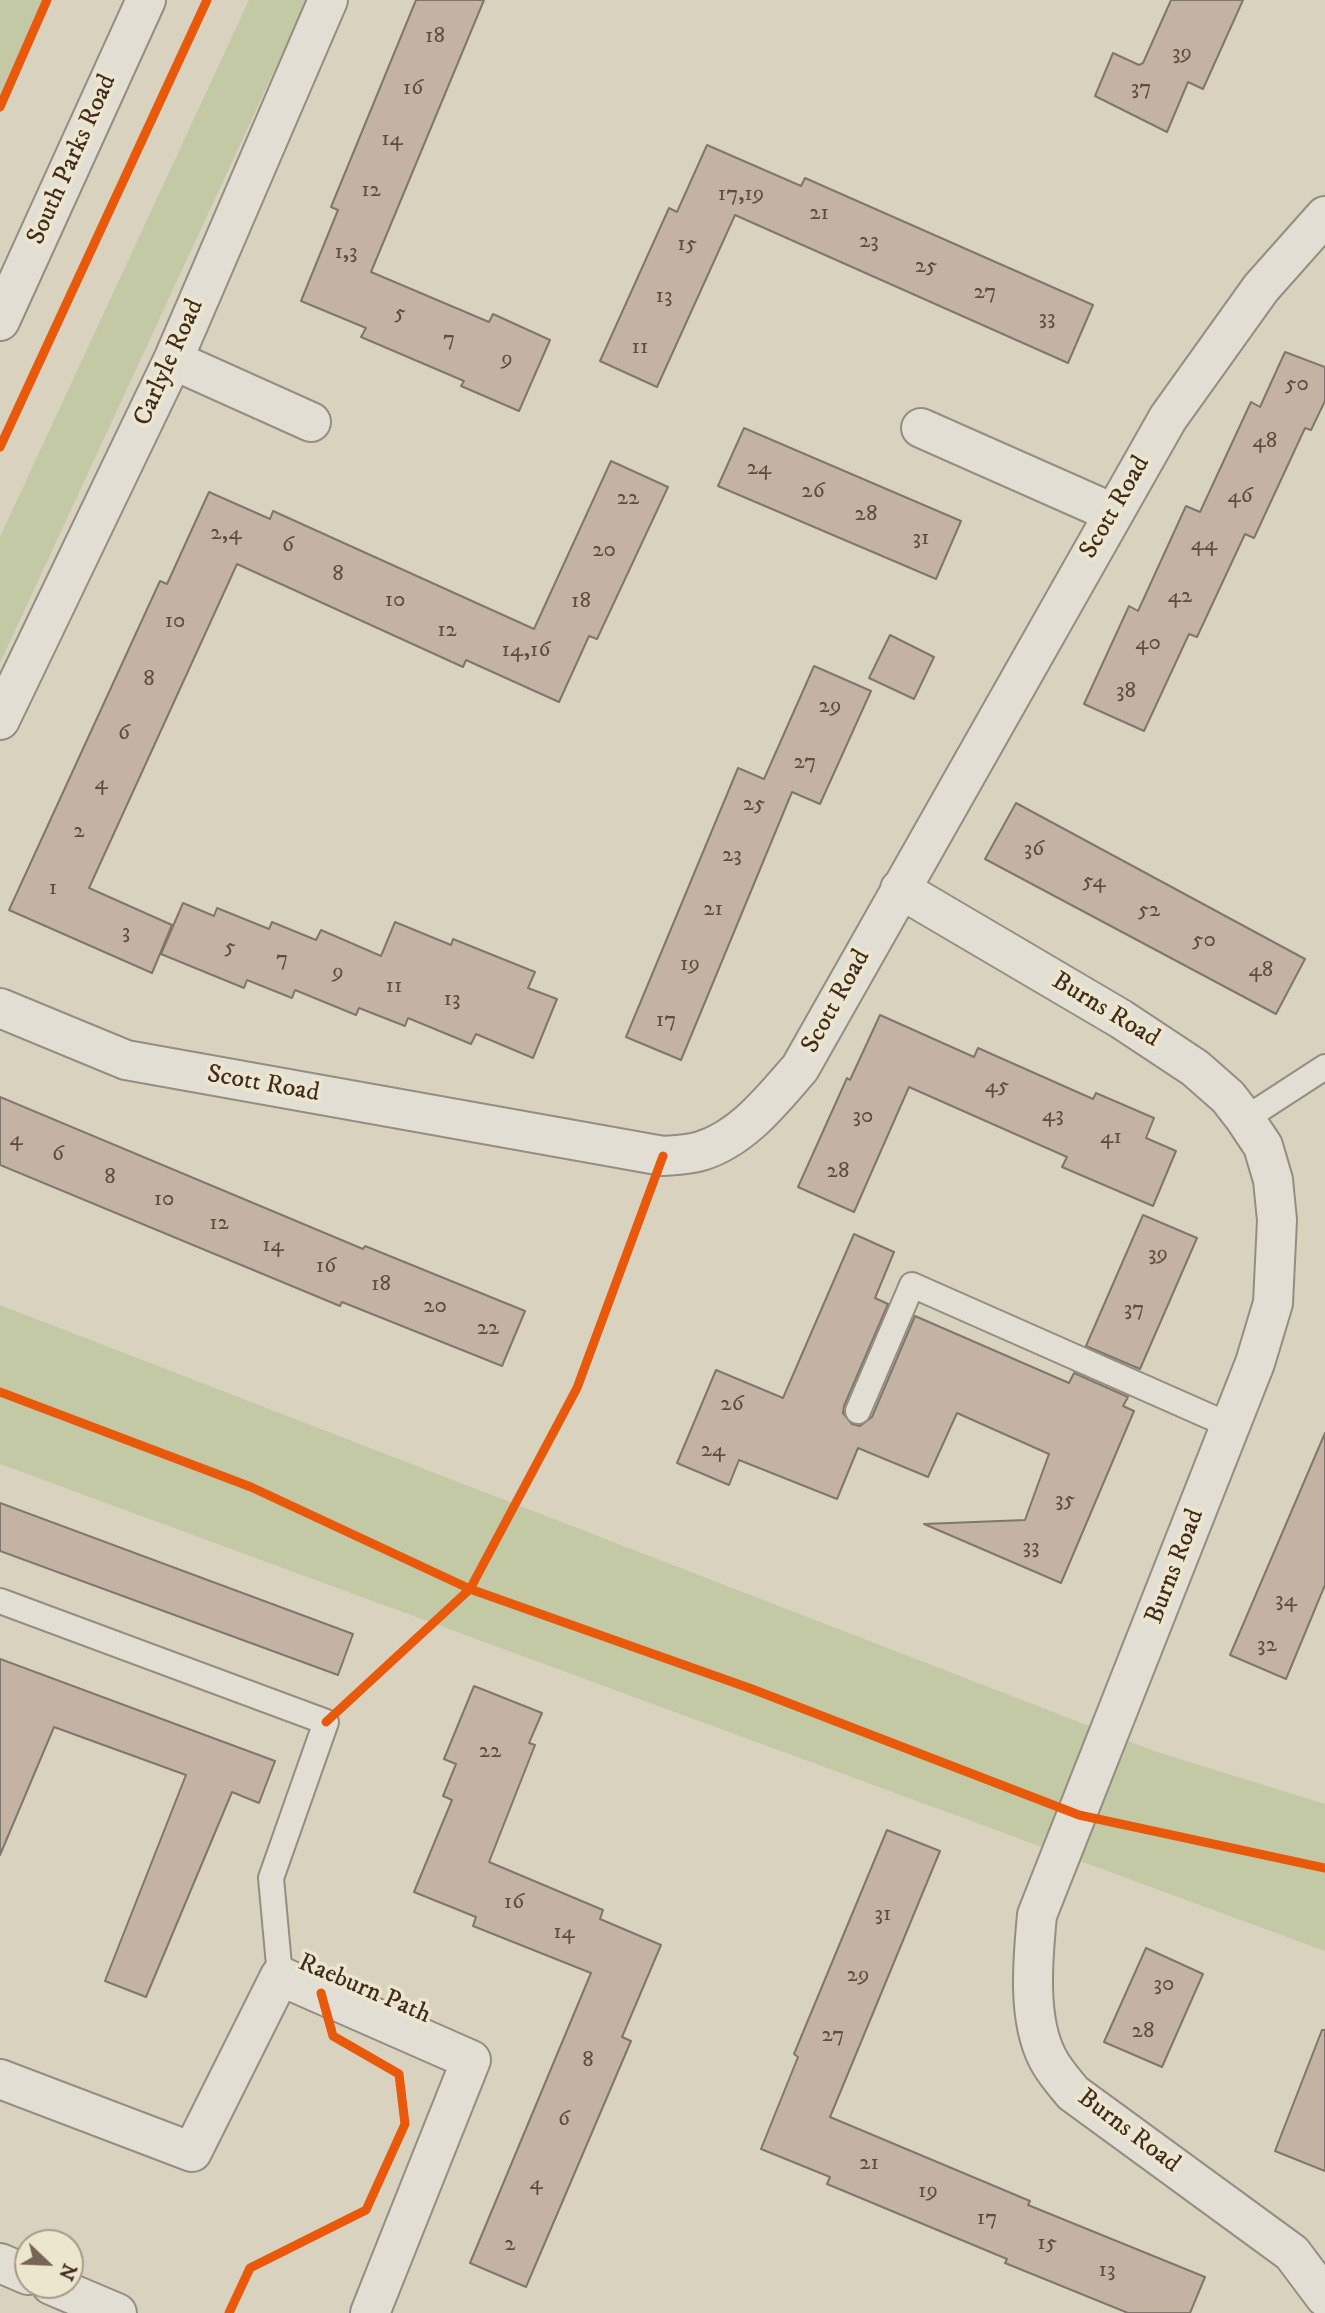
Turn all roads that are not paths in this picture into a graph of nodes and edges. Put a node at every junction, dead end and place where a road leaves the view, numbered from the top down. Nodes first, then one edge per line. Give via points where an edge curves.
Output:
1 (146, 0) edge
2 (328, 0) edge
3 (1325, 216) edge
4 (0, 321) edge
5 (173, 360) junction
6 (311, 422) dead end
7 (921, 428) dead end
8 (1113, 513) junction
9 (0, 720) edge
10 (900, 889) junction
11 (0, 1008) edge
12 (1325, 1067) edge
13 (1245, 1119) junction
14 (858, 1411) dead end
15 (1231, 1426) junction
16 (0, 1601) edge
17 (280, 1976) junction
18 (0, 2079) edge
19 (1325, 2297) edge
20 (82, 2299) edge
21 (110, 2312) edge
22 (370, 2313) edge

1 - 4 street, South Parks Road
2 - 5 street, Carlyle Road
3 - 8 street, Scott Road via 1261,288 1207,363 1168,418
5 - 6 street
5 - 9 street, Carlyle Road
7 - 8 street
8 - 10 street, Scott Road
10 - 11 street, Scott Road via 800,1068 739,1131 700,1151 675,1155 126,1060
10 - 13 street, Burns Road via 1159,1042 1228,1097
12 - 13 lane
13 - 15 street, Burns Road via 1263,1146 1273,1180 1276,1262 1273,1303
14 - 15 lane via 912,1285
15 - 19 street, Burns Road via 1037,1915 1032,1964 1035,2012 1046,2057 1073,2093 1292,2253
16 - 17 lane via 326,1722 271,1878
17 - 18 street, Raeburn Path via 192,2151
17 - 22 street, Raeburn Path via 471,2060
20 - 21 street

